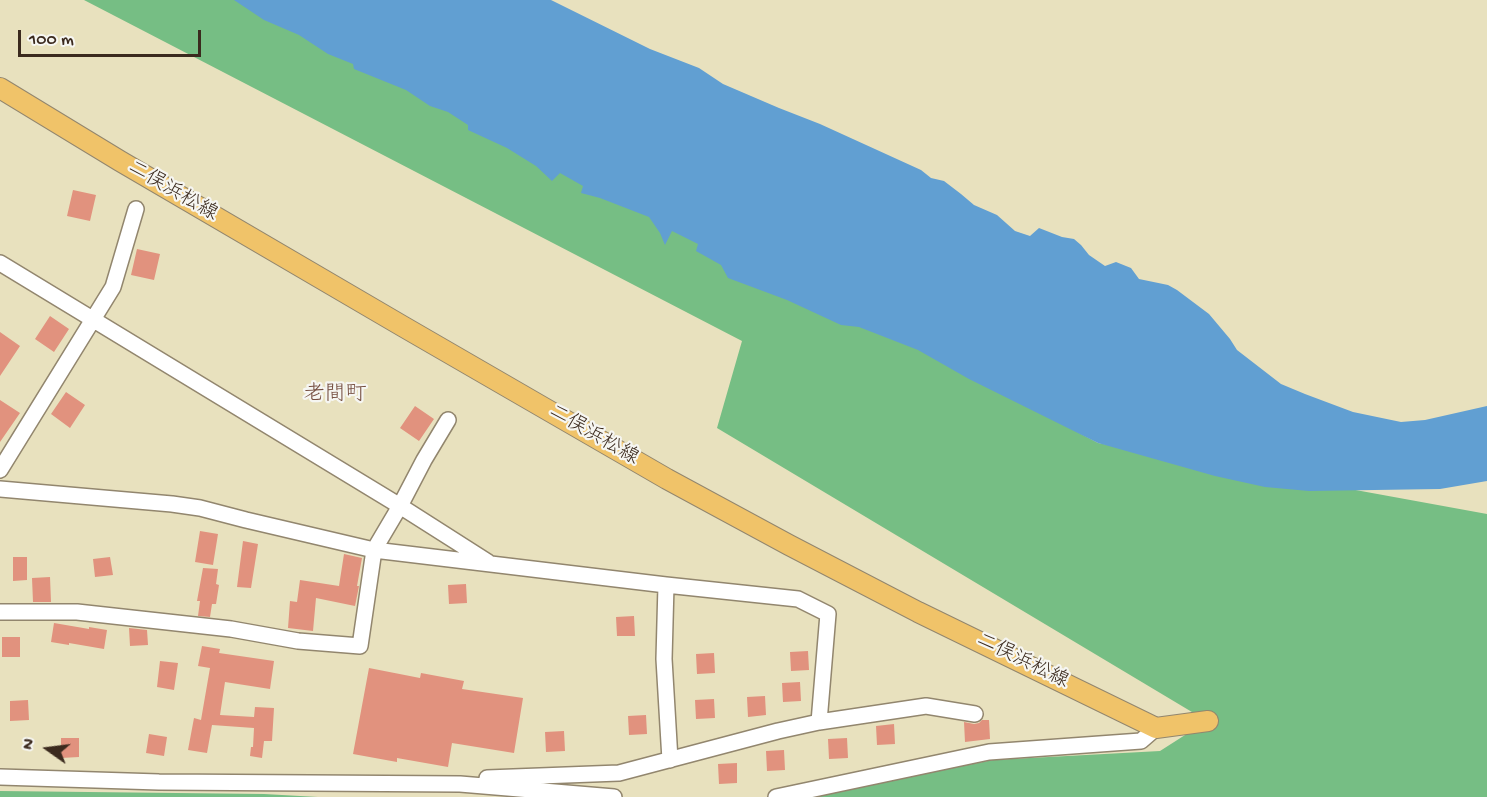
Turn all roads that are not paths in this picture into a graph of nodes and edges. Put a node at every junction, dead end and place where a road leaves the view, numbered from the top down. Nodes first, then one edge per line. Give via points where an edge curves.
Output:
1 (0, 88) edge
2 (136, 209) dead end
3 (0, 263) edge
4 (92, 320) junction
5 (447, 420) dead end
6 (0, 470) edge
7 (0, 489) edge
8 (400, 506) junction
9 (374, 550) junction
10 (490, 563) junction
11 (666, 585) junction
12 (0, 612) edge
13 (975, 714) dead end
14 (819, 722) junction
15 (1208, 722) dead end
16 (1156, 728) junction
17 (670, 760) junction
18 (0, 777) edge
19 (434, 783) junction
20 (614, 797) edge
21 (776, 797) edge

1 - 16 main road, 二俣浜松線 via 668,479 918,612
2 - 4 street via 113,287
3 - 4 street
4 - 6 street
4 - 8 street
5 - 8 street
7 - 9 street via 200,508
8 - 9 street
8 - 10 street
9 - 10 street
9 - 12 street via 360,646 77,612
10 - 11 street
11 - 14 street via 798,599 828,614
11 - 17 street via 664,659
13 - 14 street via 926,706
14 - 17 street
15 - 16 main road
16 - 21 street via 1141,741 989,752
17 - 19 street via 620,773
18 - 19 street via 159,783
19 - 20 street

